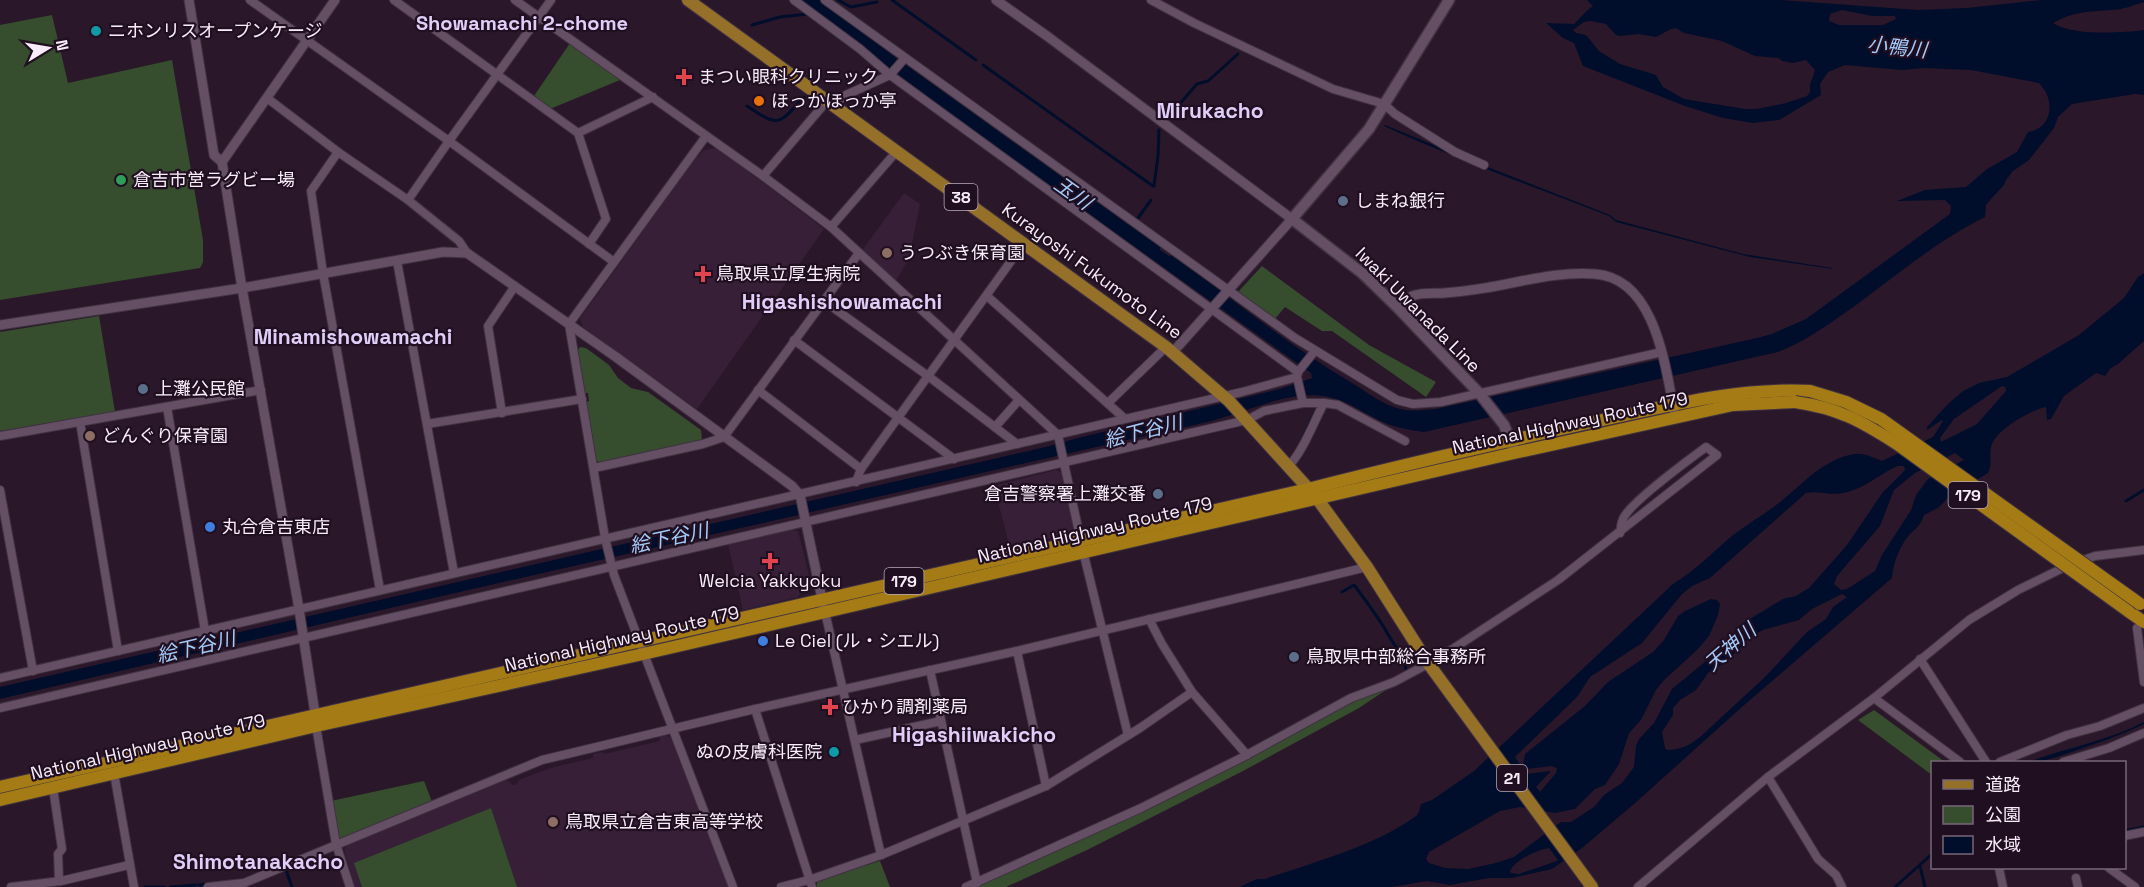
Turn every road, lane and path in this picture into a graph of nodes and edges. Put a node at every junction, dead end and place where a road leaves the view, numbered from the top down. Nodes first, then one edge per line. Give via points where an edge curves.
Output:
1 (189, 0) edge
2 (250, 0) edge
3 (335, 0) edge
4 (393, 0) edge
5 (515, 0) edge
6 (551, 0) edge
7 (688, 0) edge
8 (795, 0) edge
9 (825, 0) edge
10 (996, 0) edge
11 (1151, 0) edge
12 (1449, 0) edge
13 (539, 17) junction
14 (307, 40) junction
15 (904, 59) junction
16 (890, 75) junction
17 (496, 76) junction
18 (653, 97) junction
19 (267, 98) junction
20 (1386, 101) junction
21 (830, 103) junction
22 (578, 133) junction
23 (706, 136) junction
24 (449, 141) junction
25 (897, 151) junction
26 (338, 152) junction
27 (222, 162) junction
28 (1484, 165) dead end
29 (763, 176) junction
30 (408, 200) junction
31 (1292, 219) junction
32 (831, 227) junction
33 (589, 243) junction
34 (1024, 243) junction
35 (467, 253) junction
36 (859, 253) junction
37 (398, 261) junction
38 (614, 262) junction
39 (323, 273) junction
40 (514, 286) junction
41 (242, 288) junction
42 (1228, 292) junction
43 (987, 296) junction
44 (824, 302) junction
45 (1214, 308) junction
46 (1398, 308) junction
47 (569, 324) junction
48 (0, 325) edge
49 (794, 340) junction
50 (953, 340) junction
51 (1170, 350) junction
52 (1314, 352) junction
53 (1662, 354) junction
54 (1298, 374) junction
55 (928, 376) junction
56 (261, 390) junction
57 (758, 390) junction
58 (1480, 395) junction
59 (1226, 398) junction
60 (582, 399) junction
61 (1019, 400) junction
62 (1108, 403) junction
63 (1324, 403) junction
64 (1303, 404) junction
65 (1673, 405) junction
66 (167, 407) junction
67 (502, 413) junction
68 (899, 418) junction
69 (1124, 418) junction
70 (1245, 418) junction
71 (1676, 418) junction
72 (80, 422) junction
73 (427, 424) junction
74 (995, 427) junction
75 (0, 435) edge
76 (724, 436) junction
77 (1059, 438) junction
78 (1405, 441) dead end
79 (1017, 444) junction
80 (1513, 447) junction
81 (954, 459) junction
82 (1064, 460) junction
83 (1288, 467) junction
84 (594, 468) junction
85 (861, 469) junction
86 (856, 482) junction
87 (0, 490) edge
88 (1312, 493) junction
89 (800, 499) junction
90 (805, 519) junction
91 (1620, 533) junction
92 (606, 542) junction
93 (1083, 546) junction
94 (2144, 550) edge
95 (611, 564) junction
96 (1367, 567) junction
97 (454, 573) junction
98 (380, 590) junction
99 (823, 606) junction
100 (2144, 606) edge
101 (299, 613) junction
102 (1149, 619) junction
103 (2140, 625) edge
104 (1102, 630) junction
105 (205, 631) junction
106 (302, 634) junction
107 (640, 648) junction
108 (118, 651) junction
109 (1017, 651) junction
110 (1920, 659) junction
111 (1430, 666) junction
112 (930, 670) junction
113 (33, 671) junction
114 (0, 678) edge
115 (2144, 682) edge
116 (843, 690) junction
117 (1192, 692) junction
118 (1874, 698) junction
119 (0, 708) edge
120 (2144, 708) edge
121 (755, 709) junction
122 (316, 720) junction
123 (941, 721) junction
124 (672, 728) junction
125 (2144, 733) edge
126 (1128, 735) junction
127 (855, 740) junction
128 (1247, 755) junction
129 (1959, 761) edge
130 (1985, 761) edge
131 (2002, 761) edge
132 (2066, 761) edge
133 (114, 773) junction
134 (1768, 777) junction
135 (1046, 786) junction
136 (0, 787) edge
137 (53, 788) junction
138 (0, 800) edge
139 (964, 821) junction
140 (2144, 832) edge
141 (2126, 836) edge
142 (336, 844) junction
143 (881, 855) junction
144 (129, 865) junction
145 (1999, 869) edge
146 (2112, 869) edge
147 (59, 881) junction
148 (977, 882) junction
149 (810, 883) edge
150 (10, 887) edge
151 (134, 887) edge
152 (208, 887) edge
153 (350, 887) edge
154 (733, 887) edge
155 (781, 887) edge
156 (966, 887) edge
157 (1592, 887) edge
158 (1638, 887) edge
159 (1842, 887) edge
160 (2003, 887) edge
161 (2135, 887) edge

1 - 27 street via 214,154
2 - 14 street
3 - 14 street
4 - 17 street
5 - 13 street
6 - 13 street
7 - 21 main road, Kurayoshi Fukumoto Line / 38
8 - 16 street
9 - 15 street
10 - 31 street
11 - 20 street via 1333,89
12 - 20 main road
13 - 17 street
13 - 18 street
14 - 19 street
14 - 24 street
15 - 16 street
15 - 42 street
16 - 21 street
16 - 45 street
17 - 22 street
17 - 24 street
18 - 22 street
18 - 23 street
19 - 26 street
19 - 27 street
20 - 28 street via 1395,114 1455,152
20 - 31 main road via 1369,129
21 - 25 main road, Kurayoshi Fukumoto Line / 38
21 - 29 street
22 - 33 street via 606,219
23 - 29 street
23 - 38 street
24 - 30 street
24 - 33 street
25 - 32 street
25 - 34 main road, Kurayoshi Fukumoto Line / 38
26 - 30 street
26 - 39 street via 311,191
27 - 41 street
29 - 32 street
30 - 35 street via 459,241
31 - 42 street
31 - 46 main road, Iwaki Uwanada Line via 1362,273
32 - 36 street
33 - 38 street
34 - 43 street
34 - 51 main road, Kurayoshi Fukumoto Line / 38
35 - 37 street via 443,252
35 - 40 street
36 - 44 street
36 - 50 street
37 - 39 street
37 - 73 street
38 - 47 street
39 - 41 street
39 - 98 street
40 - 47 street
40 - 67 street via 488,326
41 - 48 street
41 - 56 street
42 - 45 street
42 - 52 street
43 - 50 street
43 - 62 street
44 - 49 street
44 - 55 street
45 - 51 street
45 - 54 street
46 - 53 street via 1410,297 1423,294 1471,291 1561,274 1597,274 1634,291 1648,314
46 - 58 main road, Iwaki Uwanada Line
47 - 60 street
47 - 76 street
49 - 57 street
49 - 68 street
50 - 55 street
50 - 61 street
51 - 59 main road, Kurayoshi Fukumoto Line / 38
51 - 62 street
52 - 54 street
52 - 58 street via 1397,400 1429,404
53 - 58 street
53 - 65 street
54 - 59 street
54 - 64 street
55 - 68 street
55 - 74 street
56 - 66 street
56 - 101 street
57 - 76 street
57 - 85 street
58 - 80 main road, Iwaki Uwanada Line via 1504,425
59 - 69 street
59 - 70 main road, Kurayoshi Fukumoto Line / 38
60 - 67 street
60 - 84 street
61 - 74 street
61 - 77 street
62 - 69 street
63 - 64 street
63 - 78 street via 1338,405
63 - 83 street via 1298,457
64 - 70 street
65 - 71 street
65 - 80 highway, National Highway Route 179 / 179
65 - 100 highway, National Highway Route 179 / 179, bridge via 1756,390 1810,391 1846,402 1881,419
66 - 72 street
66 - 105 street
67 - 73 street
68 - 81 street
68 - 85 street
69 - 77 street
70 - 82 street
70 - 83 main road, Kurayoshi Fukumoto Line / 38
71 - 80 highway, National Highway Route 179 / 179
71 - 103 highway, National Highway Route 179 / 179, bridge via 1733,405 1795,402 1853,417 1879,432
72 - 75 street
72 - 108 street
73 - 97 street
74 - 79 street
76 - 84 street
76 - 89 street via 792,486
77 - 79 street
77 - 82 street
79 - 81 street
80 - 88 highway, National Highway Route 179 / 179
81 - 86 street
82 - 90 street
82 - 93 street
83 - 88 main road, Kurayoshi Fukumoto Line / 38
84 - 92 street
85 - 86 street
86 - 89 street
87 - 113 street
88 - 93 highway, National Highway Route 179 / 179
88 - 96 main road, 21
89 - 90 street
89 - 92 street
90 - 95 street
90 - 99 street
91 - 91 street via 1623,517 1635,504 1689,460 1706,447 1717,455
91 - 111 street
92 - 95 street
92 - 97 street
93 - 99 highway, National Highway Route 179 / 179
93 - 104 street
94 - 110 street via 2095,556 2052,572 1969,620
95 - 106 street
95 - 107 street
96 - 102 street
96 - 111 main road, 21
97 - 98 street
98 - 101 street
99 - 107 highway, National Highway Route 179 / 179
99 - 116 street
101 - 105 street
101 - 106 street
102 - 104 street
102 - 117 street
103 - 115 street
104 - 109 street
104 - 126 street
105 - 108 street
106 - 119 street
106 - 122 street
107 - 122 highway, National Highway Route 179 / 179
107 - 124 street
108 - 113 street
109 - 112 street
109 - 135 street
110 - 118 street
110 - 130 street
111 - 128 street via 1351,699
111 - 157 main road, 21
112 - 116 street
112 - 123 street
113 - 114 street
116 - 121 street
116 - 127 street
117 - 126 street
117 - 128 street
118 - 129 street
118 - 134 street
120 - 131 street
121 - 124 street
121 - 149 street
122 - 133 highway, National Highway Route 179 / 179
122 - 136 highway, National Highway Route 179 / 179
122 - 142 street
123 - 127 street
123 - 139 street
124 - 142 street via 542,760
124 - 154 street
125 - 132 street
126 - 135 street
127 - 143 street
128 - 148 street
133 - 137 highway, National Highway Route 179 / 179
133 - 144 street
134 - 158 street
134 - 159 street via 1818,859 1836,875
135 - 139 street
137 - 138 highway, National Highway Route 179 / 179
137 - 147 street via 62,849 58,854
139 - 143 street
139 - 148 street
140 - 141 street
142 - 152 street via 244,884
142 - 153 street
143 - 149 street
144 - 147 street
144 - 151 street
145 - 160 street
146 - 161 street
147 - 150 street
148 - 156 street
149 - 155 street

